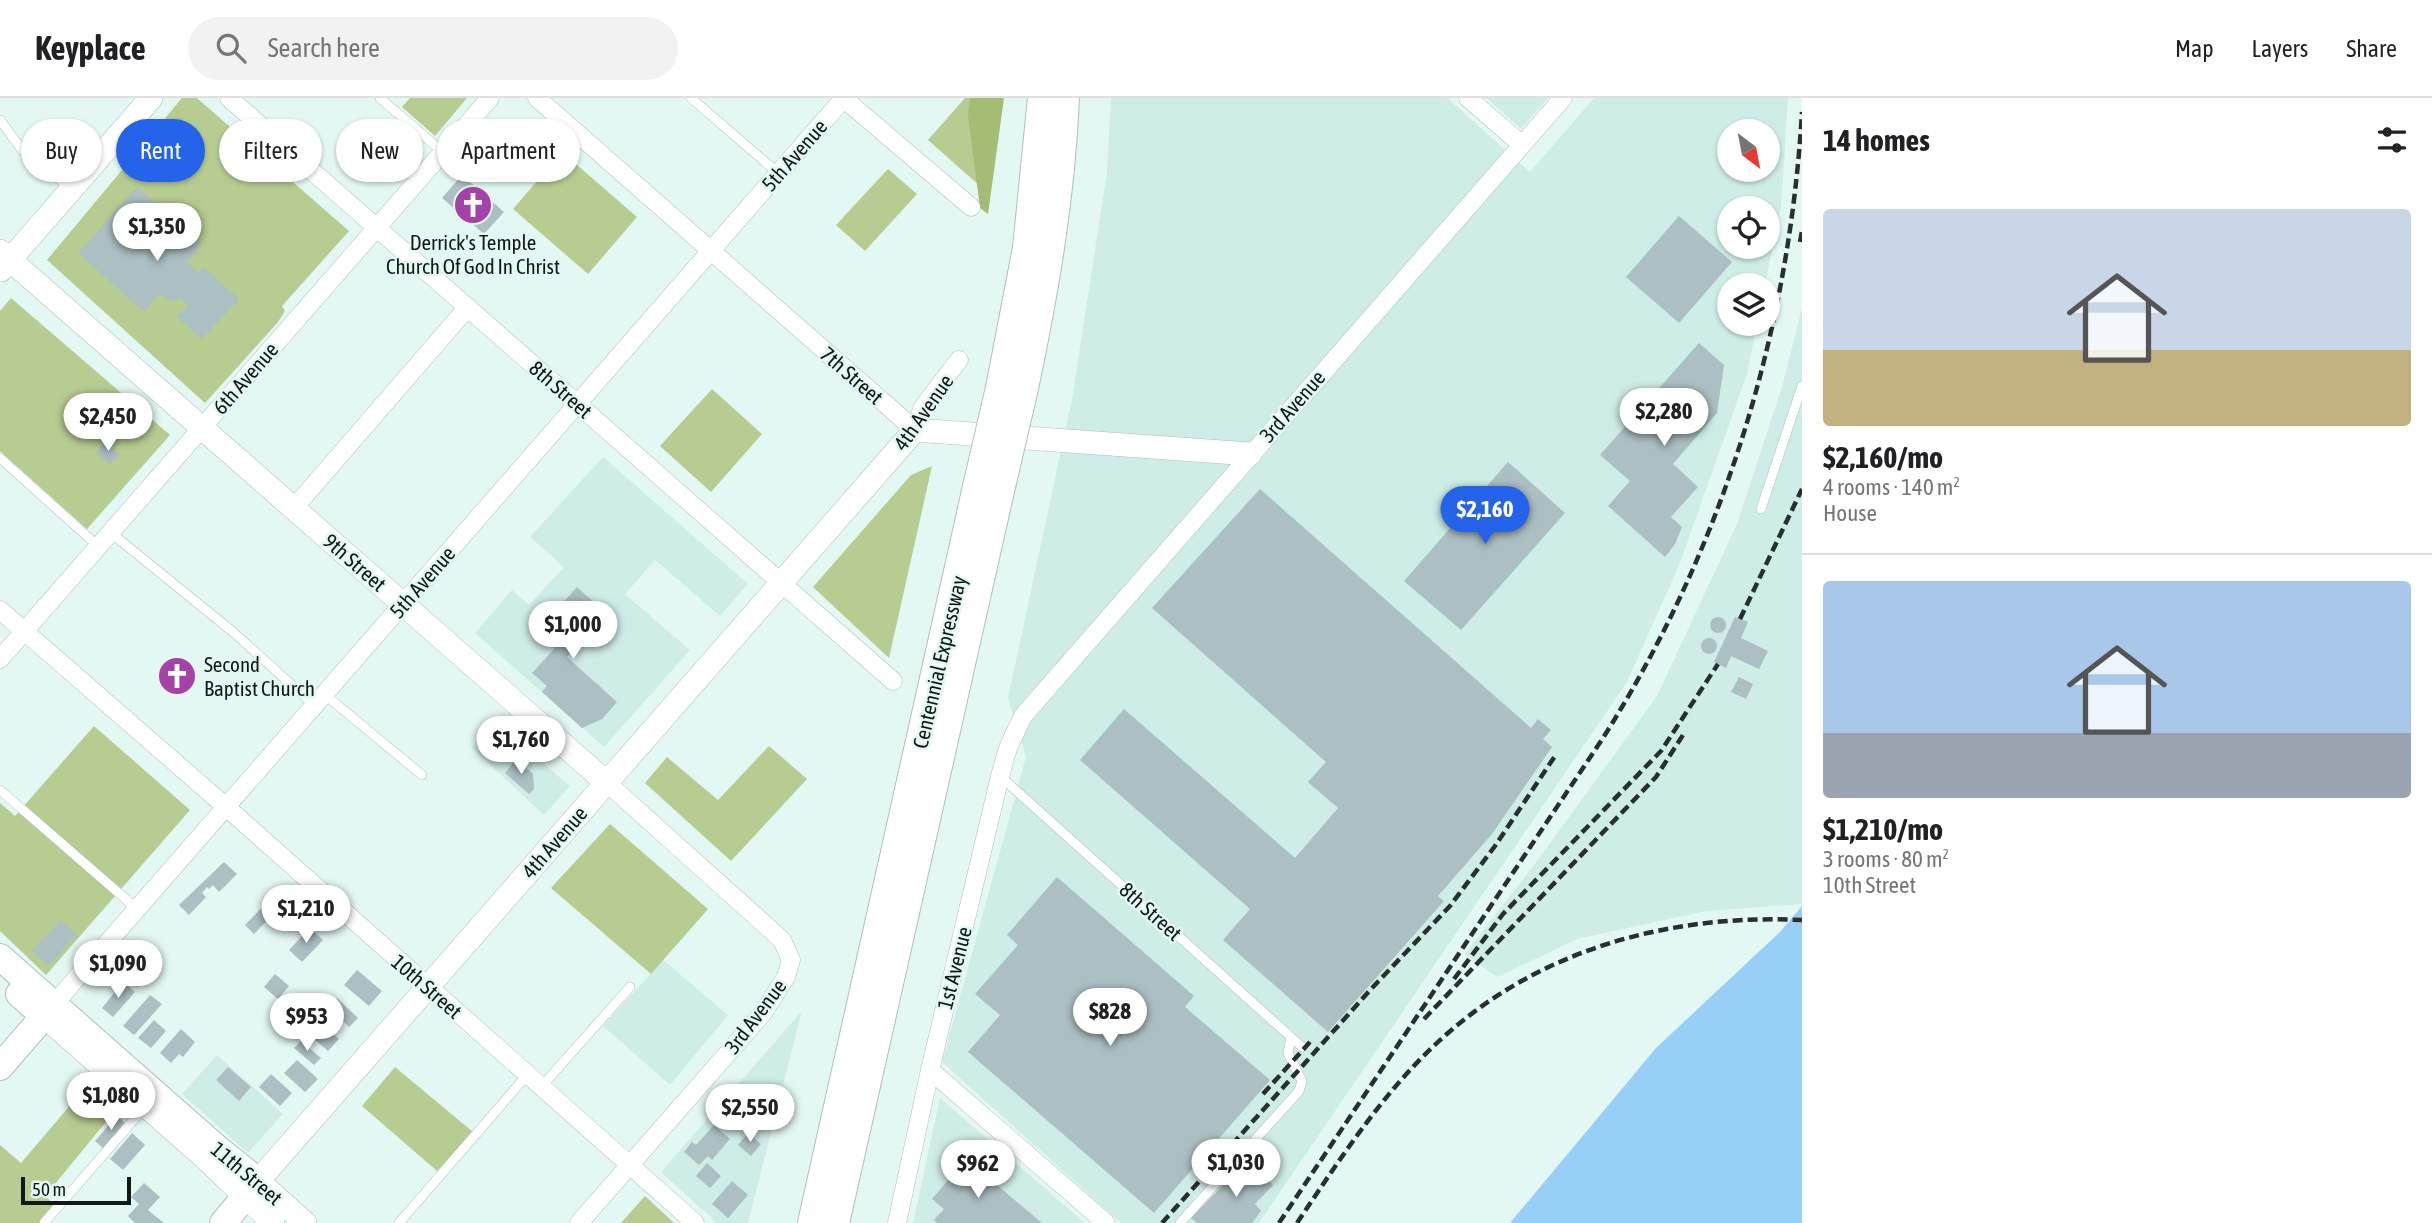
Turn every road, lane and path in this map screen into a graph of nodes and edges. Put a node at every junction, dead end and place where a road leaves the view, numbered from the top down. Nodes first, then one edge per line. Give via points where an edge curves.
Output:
1 (151, 98) edge
2 (229, 98) edge
3 (380, 98) edge
4 (490, 98) edge
5 (537, 98) edge
6 (691, 98) edge
7 (843, 98) edge
8 (1043, 98) edge
9 (1065, 98) edge
10 (1071, 98) edge
11 (1468, 98) edge
12 (1563, 98) edge
13 (472, 119) edge
14 (0, 120) edge
15 (1522, 145) junction
16 (437, 147) edge
17 (437, 161) edge
18 (1060, 163) junction
19 (778, 173) junction
20 (72, 189) junction
21 (971, 207) dead end
22 (377, 228) junction
23 (710, 252) junction
24 (3, 261) edge
25 (468, 307) junction
26 (960, 360) dead end
27 (1802, 386) edge
28 (1012, 388) junction
29 (577, 404) junction
30 (202, 428) junction
31 (915, 430) junction
32 (1250, 454) junction
33 (0, 458) edge
34 (988, 491) junction
35 (293, 508) junction
36 (1761, 509) dead end
37 (104, 539) junction
38 (781, 580) junction
39 (403, 603) junction
40 (0, 610) edge
41 (24, 632) junction
42 (0, 659) edge
43 (893, 681) dead end
44 (319, 699) junction
45 (1023, 716) joint
46 (422, 775) dead end
47 (1000, 776) junction
48 (606, 782) junction
49 (0, 790) edge
50 (225, 806) junction
51 (136, 908) junction
52 (0, 957) edge
53 (791, 965) joint
54 (0, 978) edge
55 (427, 987) junction
56 (630, 987) dead end
57 (49, 1010) junction
58 (1291, 1037) junction
59 (1302, 1047) dead end
60 (0, 1067) edge
61 (930, 1070) junction
62 (528, 1074) junction
63 (542, 1086) junction
64 (146, 1106) junction
65 (629, 1166) junction
66 (252, 1189) junction
67 (44, 1223) edge
68 (223, 1223) edge
69 (273, 1223) edge
70 (305, 1223) edge
71 (399, 1223) edge
72 (579, 1223) edge
73 (695, 1223) edge
74 (813, 1223) edge
75 (834, 1223) edge
76 (897, 1223) edge
77 (1106, 1223) edge
78 (1180, 1223) edge

1 - 20 street
2 - 22 street, 8th Street
3 - 16 lane
4 - 13 street, 6th Avenue
5 - 23 street, 7th Street
6 - 19 lane
7 - 19 street, 5th Avenue
7 - 21 street
8 - 28 highway, Centennial Expressway
9 - 18 highway, Centennial Expressway
10 - 18 highway
11 - 15 street
12 - 15 street, 3rd Avenue
14 - 20 lane via 22,150
15 - 32 street, 3rd Avenue
17 - 22 street, 6th Avenue
18 - 28 highway, Centennial Expressway via 1042,296
19 - 23 street, 5th Avenue
20 - 24 street
22 - 25 street, 8th Street
22 - 30 street, 6th Avenue
23 - 29 street, 5th Avenue
23 - 31 street, 7th Street
24 - 30 street, 9th Street
25 - 29 street, 8th Street
25 - 35 street
26 - 31 street, 4th Avenue via 923,407
27 - 36 lane
28 - 34 highway, Centennial Expressway, bridge
29 - 38 street, 8th Street
29 - 39 street, 5th Avenue
30 - 35 street, 9th Street
30 - 37 street, 6th Avenue
31 - 32 street
31 - 38 street, 4th Avenue
32 - 45 street, 3rd Avenue
33 - 37 lane
34 - 74 highway, Centennial Expressway
34 - 75 highway, Centennial Expressway
35 - 39 street, 9th Street
37 - 41 street, 6th Avenue
37 - 44 lane
38 - 43 street, 8th Street
38 - 48 street, 4th Avenue
39 - 44 street, 5th Avenue
39 - 48 street, 9th Street
40 - 41 street, 10th Street
41 - 42 street, 6th Avenue
41 - 50 street, 10th Street
44 - 46 lane
44 - 50 street, 5th Avenue
45 - 47 street, 1st Avenue
47 - 58 lane, 8th Street
47 - 61 street, 1st Avenue
48 - 53 street, 9th Street via 782,940
48 - 55 street, 4th Avenue
49 - 51 lane
50 - 51 street, 5th Avenue
50 - 55 street, 10th Street
51 - 57 street, 5th Avenue
52 - 57 main road, 11th Street
53 - 65 street, 3rd Avenue via 763,1013
54 - 57 main road, 11th Street
55 - 62 street, 10th Street
55 - 66 street, 4th Avenue
56 - 63 lane
57 - 60 main road, 5th Avenue
57 - 64 street, 11th Street
57 - 66 main road, 11th Street via 208,1140
58 - 59 lane, 8th Street
58 - 78 lane via 1288,1053 1302,1081 1299,1091
61 - 76 street, 1st Avenue
61 - 77 street
62 - 63 street, 10th Street
62 - 71 lane
63 - 65 street, 10th Street
64 - 66 street, 11th Street
64 - 67 lane
65 - 72 street, 3rd Avenue
65 - 73 street, 10th Street
66 - 68 main road, 4th Avenue
66 - 69 street, 11th Street
66 - 70 street, 11th Street

